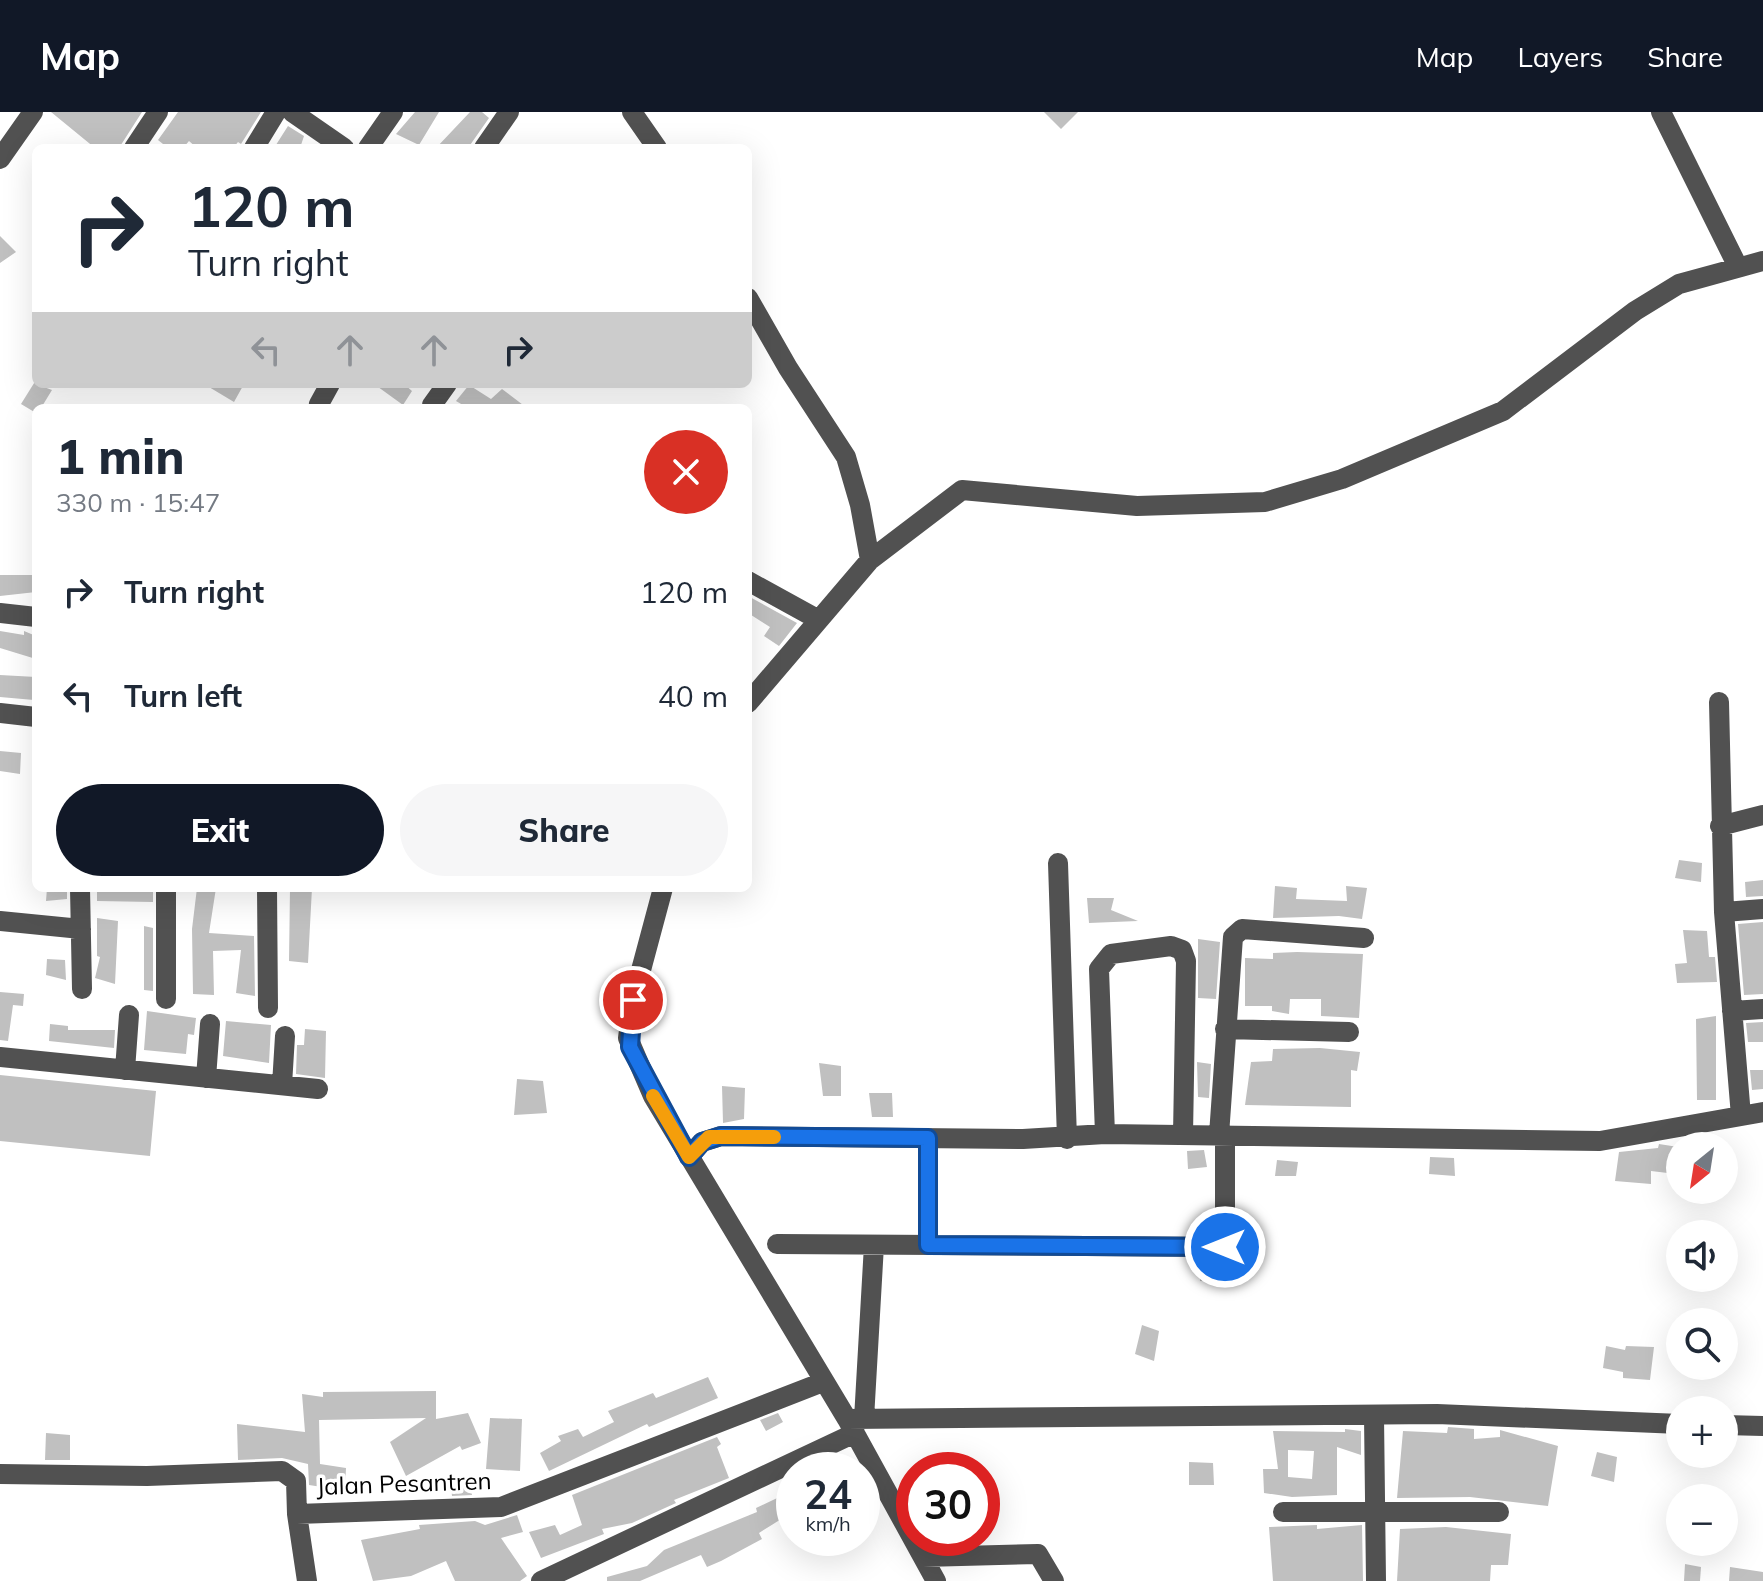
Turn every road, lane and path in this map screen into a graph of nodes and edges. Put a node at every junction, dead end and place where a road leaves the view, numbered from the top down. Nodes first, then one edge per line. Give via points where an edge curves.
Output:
1 (33, 112) edge
2 (158, 112) edge
3 (276, 112) edge
4 (292, 112) edge
5 (393, 112) edge
6 (509, 112) edge
7 (632, 112) edge
8 (1661, 112) edge
9 (137, 144) edge
10 (256, 144) edge
11 (338, 144) edge
12 (371, 144) edge
13 (487, 144) edge
14 (654, 144) edge
15 (0, 159) edge
16 (1763, 261) edge
17 (1738, 267) junction
18 (752, 304) edge
19 (870, 560) junction
20 (752, 583) edge
21 (0, 613) edge
22 (32, 617) edge
23 (819, 620) junction
24 (752, 698) edge
25 (1719, 702) dead end
26 (0, 713) edge
27 (32, 717) edge
28 (1763, 815) edge
29 (1720, 826) junction
30 (1058, 863) dead end
31 (80, 892) edge
32 (166, 892) edge
33 (267, 892) edge
34 (662, 892) edge
35 (1763, 909) edge
36 (1724, 912) junction
37 (0, 921) edge
38 (81, 929) junction
39 (1364, 938) dead end
40 (82, 989) dead end
41 (166, 999) dead end
42 (268, 1008) dead end
43 (1763, 1009) edge
44 (1732, 1011) junction
45 (129, 1015) dead end
46 (210, 1024) dead end
47 (1225, 1029) junction
48 (1349, 1032) dead end
49 (285, 1036) dead end
50 (0, 1057) edge
51 (125, 1070) junction
52 (206, 1078) junction
53 (282, 1085) junction
54 (318, 1089) dead end
55 (1763, 1112) edge
56 (1741, 1116) junction
57 (1105, 1134) junction
58 (1183, 1135) junction
59 (1222, 1135) junction
60 (928, 1138) junction
61 (1067, 1139) junction
62 (689, 1157) junction
63 (777, 1244) dead end
64 (874, 1245) junction
65 (928, 1245) junction
66 (823, 1382) junction
67 (1374, 1416) junction
68 (1666, 1423) edge
69 (855, 1424) junction
70 (1738, 1425) edge
71 (1763, 1426) edge
72 (0, 1474) edge
73 (1283, 1512) dead end
74 (1375, 1512) junction
75 (1499, 1512) dead end
76 (297, 1514) junction
77 (923, 1557) junction
78 (307, 1581) edge
79 (541, 1581) edge
80 (936, 1581) edge
81 (1054, 1581) edge
82 (1376, 1581) edge

1 - 15 street
2 - 9 street
3 - 10 street
4 - 11 street
5 - 12 street
6 - 13 street
7 - 14 street
8 - 17 street
16 - 17 street
17 - 19 street via 1679,284 1503,411 1342,479 1265,502 1153,505 962,490
18 - 19 street via 846,457
19 - 23 street
20 - 23 street
21 - 22 street
23 - 24 street
25 - 29 street
26 - 27 street
28 - 29 street
29 - 36 street
30 - 61 street
31 - 38 street
32 - 41 street
33 - 42 street
34 - 62 street via 628,1038 653,1096
35 - 36 street
36 - 44 street
37 - 38 street
38 - 40 street
39 - 47 street via 1242,929 1231,944
43 - 44 street
44 - 56 street
45 - 51 street
46 - 52 street
47 - 48 street
47 - 59 street
49 - 53 street
50 - 51 street
51 - 52 street
52 - 53 street
53 - 54 street
55 - 56 street
56 - 59 street via 1600,1141
57 - 58 street
57 - 58 street via 1099,969 1111,954 1171,946 1182,950 1186,961
57 - 61 street
58 - 59 street
59 - 65 street via 1225,1247
60 - 61 street
60 - 62 street via 721,1136 702,1142
60 - 65 street
62 - 66 street
63 - 64 street
64 - 65 street
64 - 69 street
66 - 69 street
66 - 76 street, Jalan Pesantren via 501,1507
67 - 68 street
67 - 69 street
67 - 74 street
69 - 77 street
69 - 79 street
70 - 71 street
72 - 76 street, Jalan Pesantren via 282,1471 296,1481
73 - 74 street
74 - 75 street
74 - 82 street
76 - 78 street
77 - 80 street
77 - 81 street via 1038,1554

